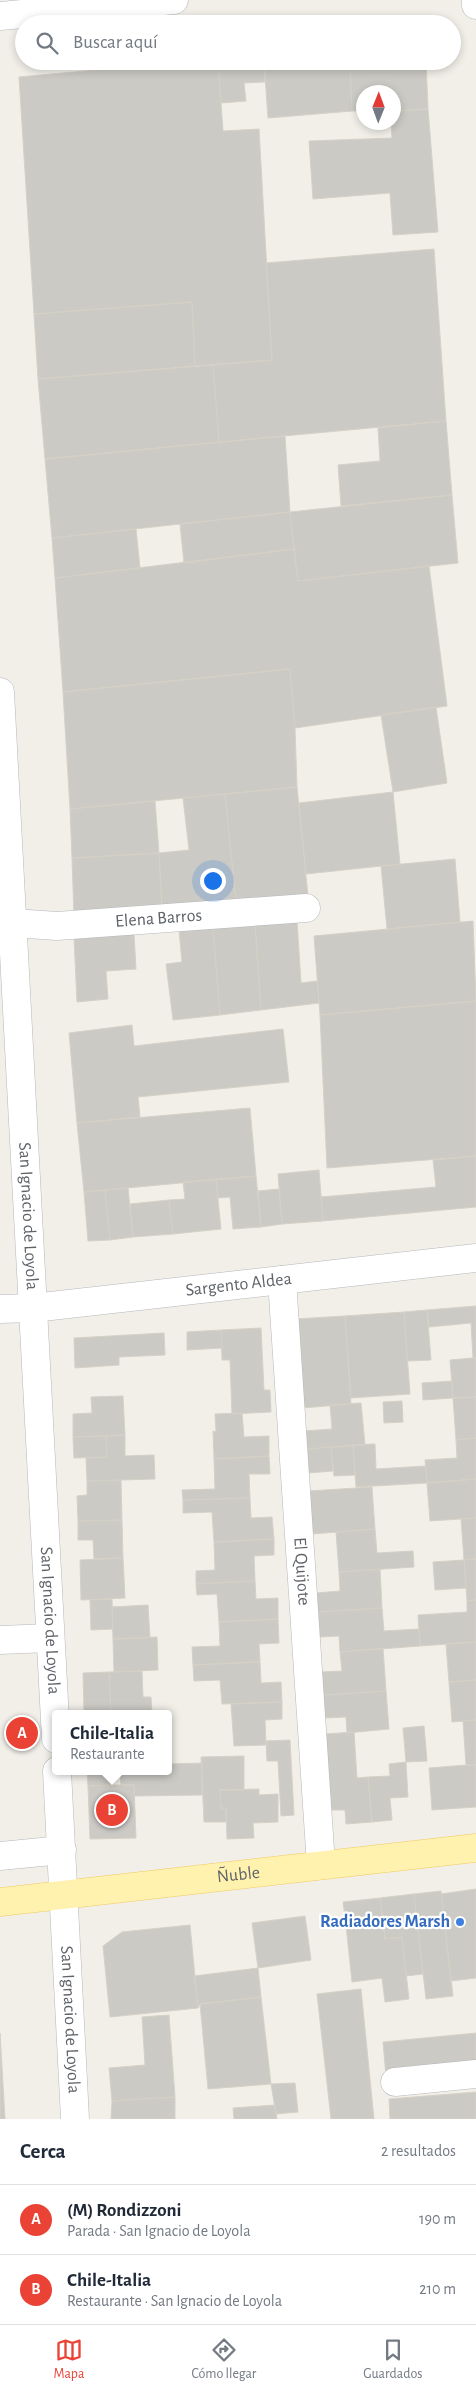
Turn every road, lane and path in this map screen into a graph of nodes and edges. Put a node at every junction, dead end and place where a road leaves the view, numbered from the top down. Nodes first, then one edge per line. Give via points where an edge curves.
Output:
1 (174, 0) edge
2 (476, 0) edge
3 (476, 4) edge
4 (0, 16) edge
5 (0, 692) edge
6 (306, 908) dead end
7 (13, 923) junction
8 (476, 1258) edge
9 (282, 1280) junction
10 (33, 1308) junction
11 (0, 1309) edge
12 (50, 1638) junction
13 (0, 1640) edge
14 (54, 1710) edge
15 (57, 1775) edge
16 (476, 1848) edge
17 (62, 1850) junction
18 (0, 1856) edge
19 (320, 1865) junction
20 (64, 1894) junction
21 (0, 1902) edge
22 (476, 2074) edge
23 (395, 2082) dead end
24 (75, 2119) edge

1 - 4 street
2 - 3 street
5 - 7 street, San Ignacio de Loyola
6 - 7 street, Elena Barros via 56,926
7 - 10 street, San Ignacio de Loyola
8 - 9 street, Sargento Aldea
9 - 10 street, Sargento Aldea
9 - 19 street, El Quijote
10 - 11 street, Sargento Aldea
10 - 12 street, San Ignacio de Loyola
12 - 13 street
12 - 14 street, San Ignacio de Loyola
15 - 17 street, San Ignacio de Loyola
16 - 19 main road, Ñuble
17 - 18 street
17 - 20 street, San Ignacio de Loyola
19 - 20 main road, Ñuble
20 - 21 main road, Ñuble
20 - 24 street, San Ignacio de Loyola
22 - 23 street

